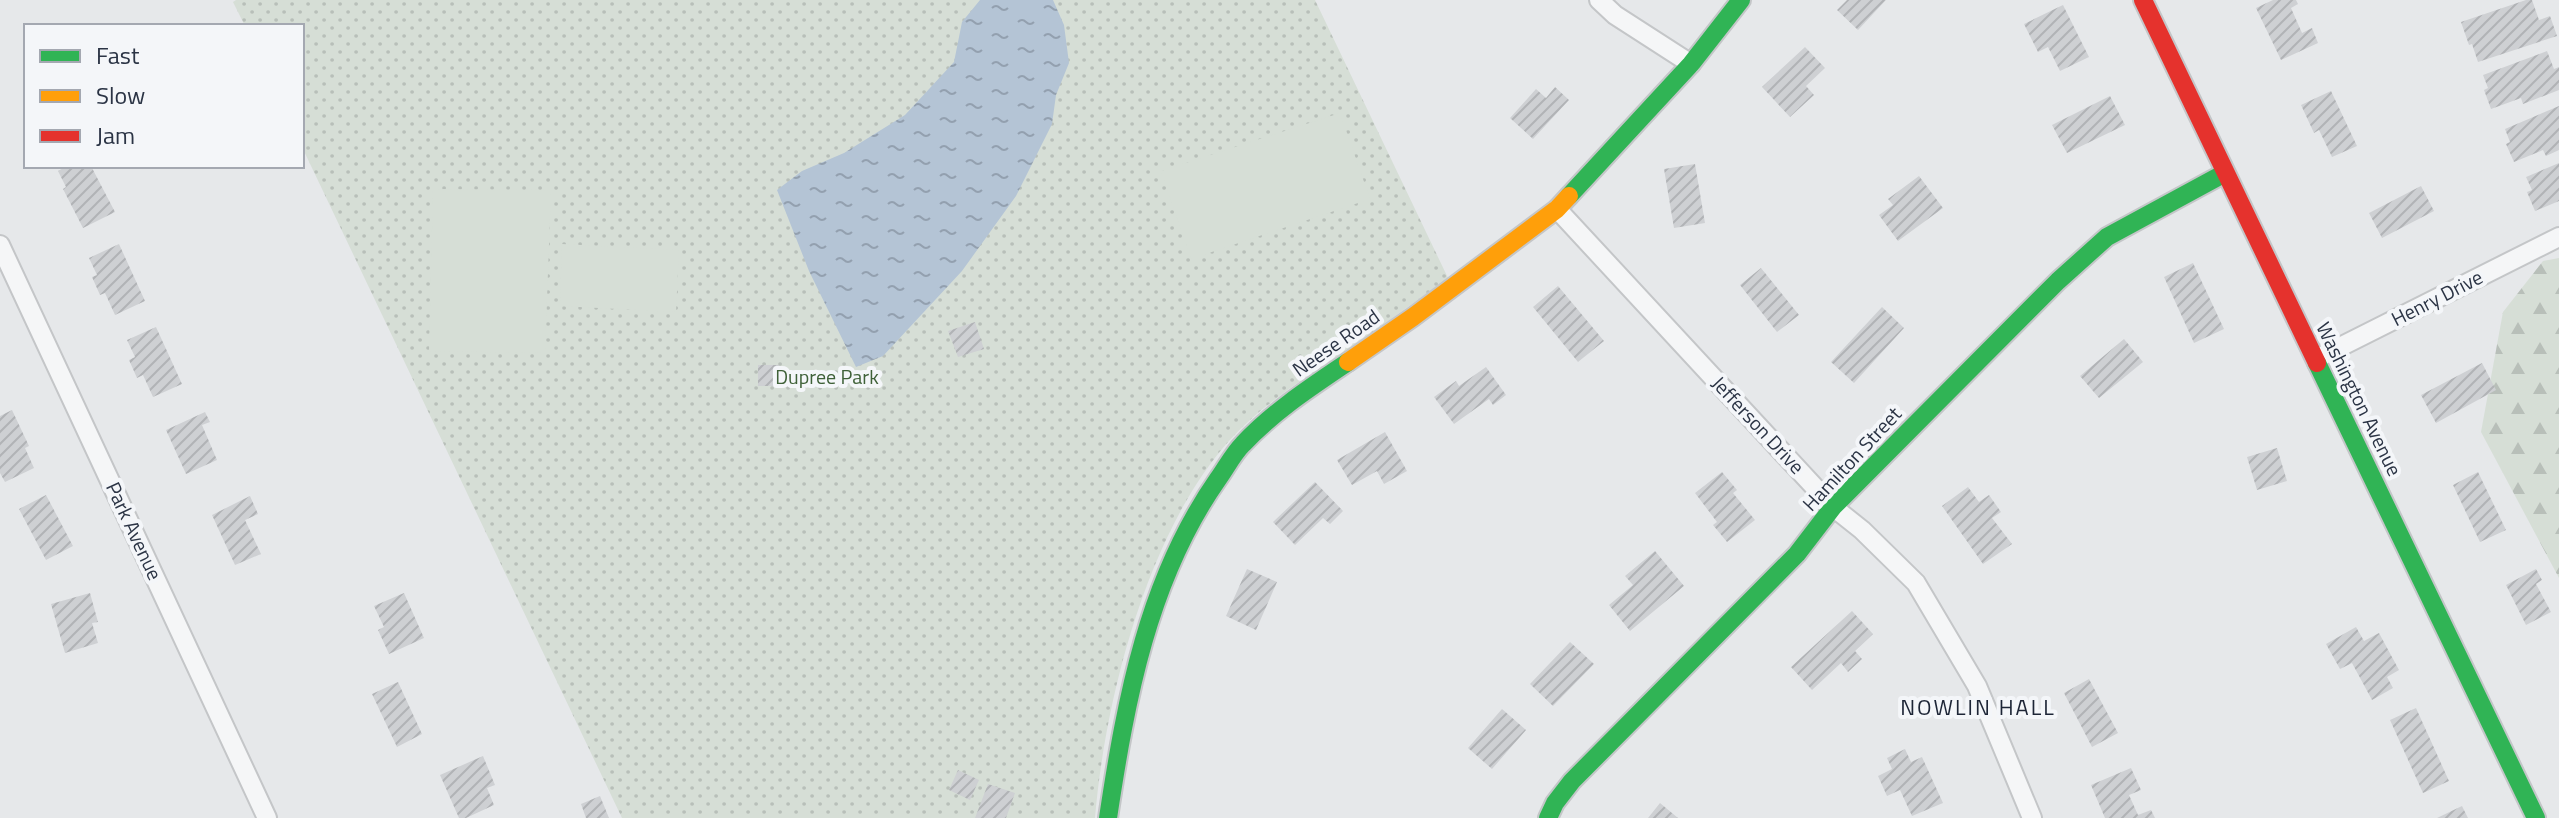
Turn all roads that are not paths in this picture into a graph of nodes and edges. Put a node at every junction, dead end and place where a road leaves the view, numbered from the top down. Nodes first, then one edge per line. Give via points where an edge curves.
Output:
1 (1599, 0) edge
2 (1741, 0) edge
3 (2143, 0) edge
4 (1691, 64) junction
5 (2225, 173) junction
6 (1557, 209) junction
7 (2559, 237) edge
8 (0, 245) edge
9 (2316, 359) junction
10 (1833, 507) junction
11 (267, 818) edge
12 (1108, 818) edge
13 (1548, 818) edge
14 (2032, 818) edge
15 (2536, 818) edge

1 - 4 street
2 - 4 street, Neese Road
3 - 5 street, Washington Avenue
4 - 6 street, Neese Road
5 - 9 street, Washington Avenue
5 - 10 street, Hamilton Street via 2107,237
6 - 10 street, Jefferson Drive
6 - 12 street, Neese Road via 1280,409 1241,446 1194,513 1163,580 1135,668
7 - 9 street, Henry Drive
8 - 11 street, Park Avenue
9 - 15 street, Washington Avenue
10 - 13 street, Hamilton Street via 1797,554 1572,781
10 - 14 street, Jefferson Drive via 1916,583 1977,686

